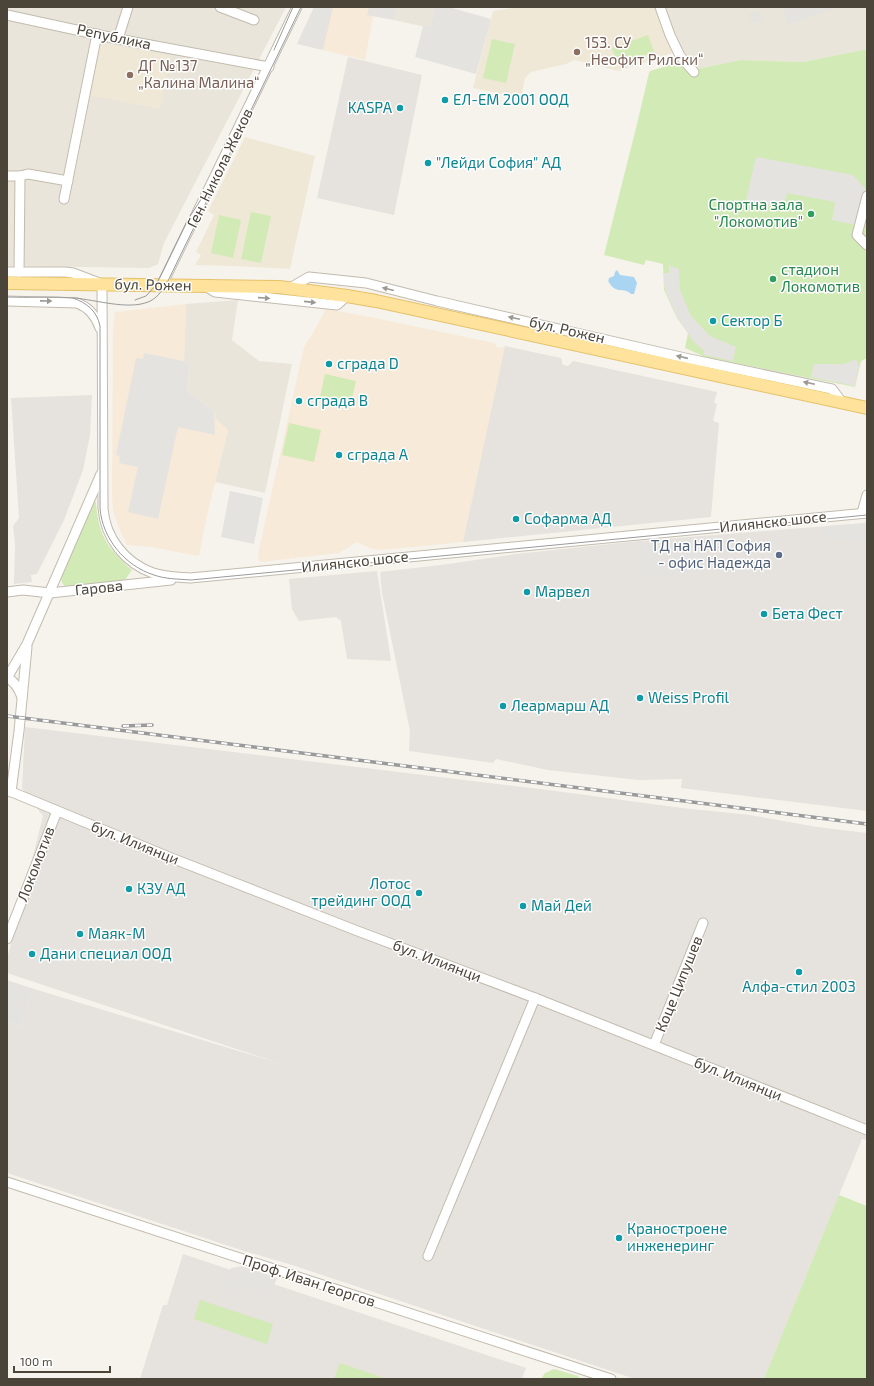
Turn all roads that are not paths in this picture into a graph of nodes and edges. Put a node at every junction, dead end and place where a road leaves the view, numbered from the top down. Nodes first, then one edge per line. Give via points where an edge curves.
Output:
1 (128, 7) edge
2 (220, 7) edge
3 (297, 7) edge
4 (660, 7) edge
5 (7, 15) edge
6 (254, 20) dead end
7 (97, 34) junction
8 (118, 39) junction
9 (269, 67) junction
10 (694, 72) dead end
11 (7, 176) edge
12 (20, 176) junction
13 (68, 181) junction
14 (867, 196) edge
15 (64, 198) dead end
16 (867, 245) edge
17 (7, 272) edge
18 (19, 272) junction
19 (7, 283) edge
20 (102, 284) junction
21 (162, 285) junction
22 (204, 286) junction
23 (290, 288) junction
24 (347, 296) junction
25 (7, 301) edge
26 (102, 337) junction
27 (841, 401) junction
28 (867, 408) edge
29 (102, 471) junction
30 (867, 495) edge
31 (864, 513) edge
32 (190, 578) junction
33 (7, 592) edge
34 (50, 593) junction
35 (27, 644) junction
36 (7, 678) edge
37 (22, 697) junction
38 (9, 791) edge
39 (57, 811) junction
40 (703, 923) dead end
41 (7, 939) edge
42 (535, 998) junction
43 (654, 1045) junction
44 (867, 1130) edge
45 (7, 1182) edge
46 (428, 1256) dead end
47 (611, 1379) edge

1 - 8 street
2 - 6 street
3 - 9 street, Ген. Никола Жеков
4 - 10 street via 680,56
5 - 7 street, Република
7 - 8 street, Република
7 - 13 street
8 - 9 street, Република
9 - 21 street, Ген. Никола Жеков
11 - 12 street
12 - 13 street via 28,174
12 - 18 street
13 - 15 street
14 - 16 street via 857,235
17 - 18 street, бул. Рожен
18 - 20 street, бул. Рожен via 73,273
19 - 20 main road, бул. Рожен
20 - 21 main road, бул. Рожен
20 - 26 street, Илиянско шосе
21 - 22 main road, бул. Рожен
22 - 23 main road, бул. Рожен
22 -> 24 street, бул. Рожен via 215,292 337,305
23 - 24 main road, бул. Рожен
27 -> 23 street, бул. Рожен via 832,389 820,386 684,358 366,283 309,277
24 - 27 main road, бул. Рожен
25 -> 26 street via 70,302 82,305 96,319
26 - 29 street, Илиянско шосе
27 - 28 main road, бул. Рожен
29 - 32 street, Илиянско шосе via 104,522 119,549 132,561 153,573
29 - 34 street
30 - 31 street
31 - 32 street, Илиянско шосе
32 - 34 street, Гарова
33 - 34 street, Гарова via 23,590
34 - 35 street
35 - 36 street
35 - 37 street
36 - 37 street via 15,684
37 - 38 street
38 - 39 street, бул. Илиянци
39 - 41 street, Локомотив
39 - 42 street, бул. Илиянци via 349,928
40 - 43 street, Коце Ципушев
42 - 43 street, бул. Илиянци
42 - 46 street
43 - 44 street, бул. Илиянци
45 - 47 street, Проф. Иван Георгов

